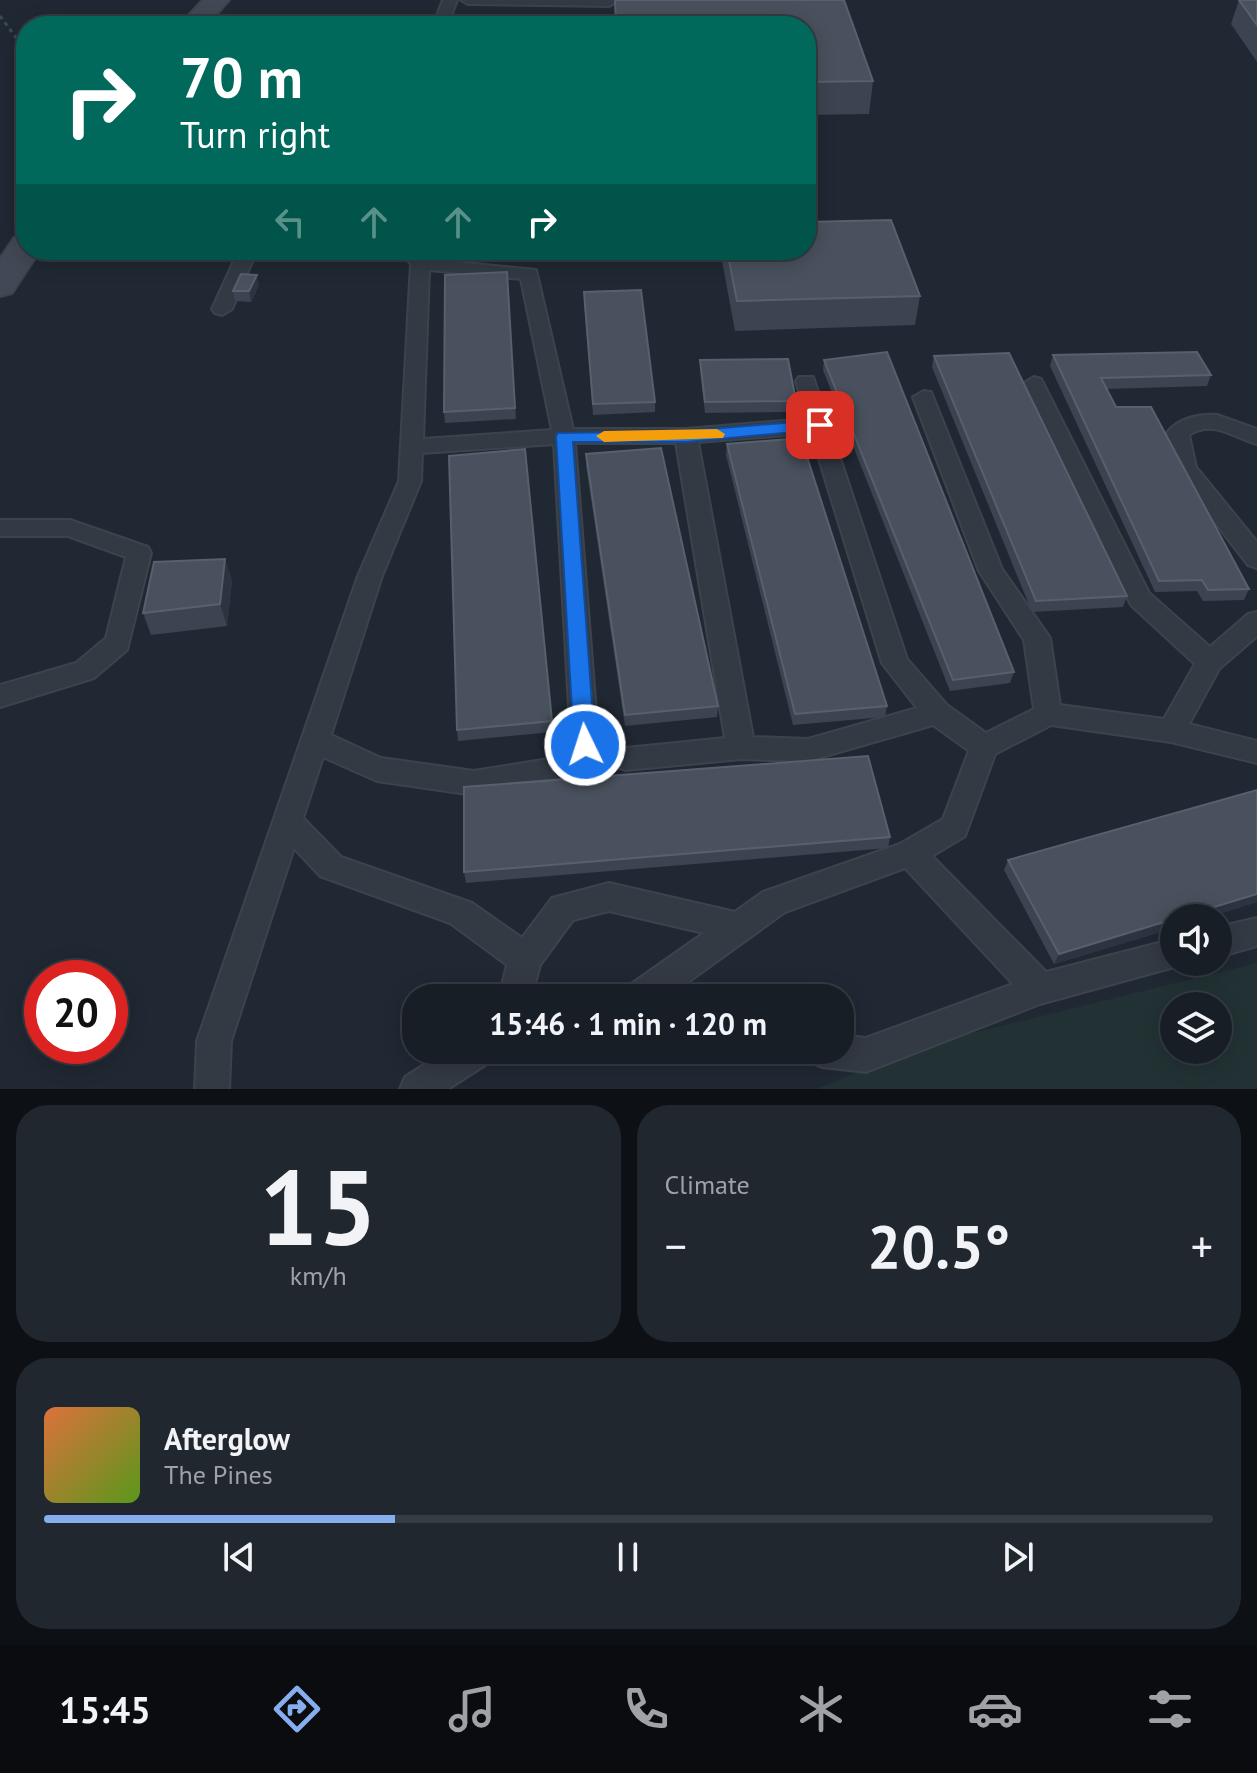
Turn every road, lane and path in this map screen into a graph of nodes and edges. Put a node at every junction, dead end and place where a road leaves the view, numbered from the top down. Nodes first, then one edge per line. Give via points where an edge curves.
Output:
1 (217, 0) edge
2 (468, 0) edge
3 (609, 2) dead end
4 (0, 16) edge
5 (202, 16) edge
6 (16, 38) edge
7 (16, 260) edge
8 (244, 260) edge
9 (414, 260) edge
10 (434, 260) edge
11 (0, 286) edge
12 (222, 309) dead end
13 (806, 381) dead end
14 (1034, 383) dead end
15 (924, 397) dead end
16 (820, 425) junction
17 (564, 436) junction
18 (686, 436) junction
19 (1257, 437) edge
20 (412, 447) junction
21 (0, 528) edge
22 (1257, 559) edge
23 (1257, 621) edge
24 (1210, 662) junction
25 (0, 696) edge
26 (937, 713) junction
27 (1048, 714) junction
28 (1171, 731) junction
29 (315, 740) junction
30 (585, 745) junction
31 (984, 747) junction
32 (741, 748) junction
33 (1257, 752) edge
34 (287, 821) junction
35 (910, 853) junction
36 (739, 927) junction
37 (1257, 932) edge
38 (1232, 938) edge
39 (1160, 958) edge
40 (525, 959) junction
41 (519, 984) edge
42 (660, 984) edge
43 (1040, 989) junction
44 (854, 1054) edge
45 (456, 1064) edge
46 (212, 1089) edge
47 (417, 1089) edge

1 - 5 main road
2 - 3 lane
4 - 6 path
7 - 11 main road
8 - 12 lane
9 - 20 lane
10 - 17 lane via 529,274
13 - 16 lane
14 - 24 lane via 1140,599
15 - 27 lane via 991,571 1037,638
16 - 18 lane
16 - 26 lane via 895,663
17 - 18 lane
17 - 20 lane
17 - 30 lane
18 - 32 lane
19 - 22 lane via 1220,420 1191,422 1178,433 1185,469
20 - 29 lane via 410,481 370,576
21 - 25 lane via 70,528 139,553 118,643 85,671
23 - 24 lane
24 - 28 lane
26 - 31 lane
26 - 32 lane via 808,750
27 - 28 lane
27 - 31 lane
28 - 33 lane
29 - 30 lane via 377,769 474,783 556,769
29 - 34 lane
30 - 32 lane via 626,759
31 - 35 lane via 955,827
34 - 40 lane via 331,867 461,913
34 - 46 lane via 214,1041
35 - 36 lane via 774,902
35 - 43 lane
36 - 40 lane via 609,897 563,908
36 - 42 lane
37 - 38 lane
39 - 43 lane
40 - 41 lane
43 - 44 lane via 866,1055
45 - 47 lane

